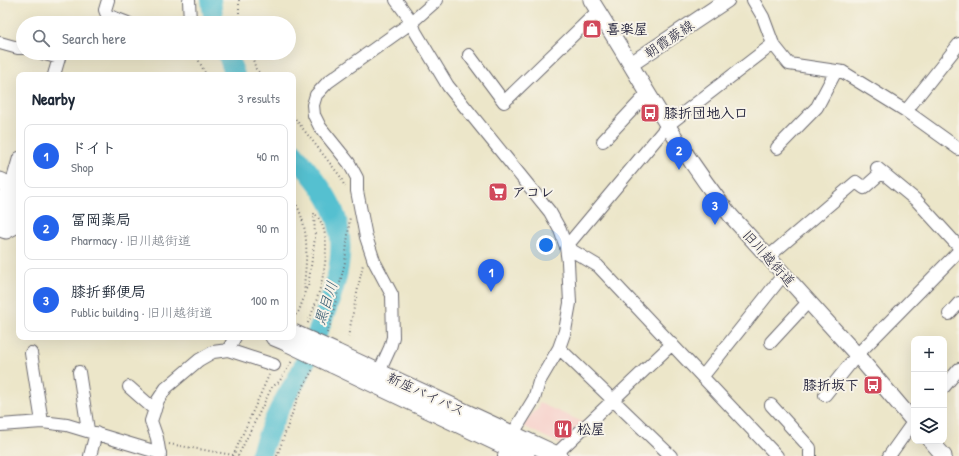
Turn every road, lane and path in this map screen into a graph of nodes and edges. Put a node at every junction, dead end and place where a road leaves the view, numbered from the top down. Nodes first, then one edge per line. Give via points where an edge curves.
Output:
1 (108, 0) edge
2 (189, 0) edge
3 (239, 0) edge
4 (396, 0) edge
5 (437, 0) edge
6 (727, 0) edge
7 (753, 0) edge
8 (594, 5) edge
9 (112, 16) edge
10 (190, 16) edge
11 (239, 16) edge
12 (412, 22) junction
13 (0, 44) edge
14 (773, 44) junction
15 (959, 44) edge
16 (16, 48) edge
17 (469, 55) dead end
18 (58, 60) edge
19 (199, 60) edge
20 (253, 60) edge
21 (631, 64) junction
22 (836, 70) junction
23 (55, 72) edge
24 (204, 72) edge
25 (258, 72) edge
26 (648, 93) junction
27 (906, 111) junction
28 (296, 120) edge
29 (668, 125) junction
30 (604, 141) dead end
31 (777, 148) dead end
32 (959, 149) edge
33 (16, 167) edge
34 (10, 186) edge
35 (346, 190) dead end
36 (0, 199) edge
37 (296, 205) edge
38 (16, 207) edge
39 (0, 212) edge
40 (16, 220) edge
41 (16, 224) edge
42 (0, 228) edge
43 (566, 247) junction
44 (959, 247) edge
45 (959, 251) edge
46 (768, 257) junction
47 (363, 260) dead end
48 (784, 274) junction
49 (305, 290) junction
50 (808, 302) junction
51 (959, 303) edge
52 (296, 314) edge
53 (949, 314) dead end
54 (296, 324) edge
55 (296, 337) edge
56 (348, 337) dead end
57 (233, 340) edge
58 (771, 342) dead end
59 (672, 344) junction
60 (559, 348) junction
61 (228, 350) junction
62 (31, 353) dead end
63 (857, 355) junction
64 (294, 358) dead end
65 (335, 358) junction
66 (274, 365) joint
67 (959, 369) edge
68 (79, 372) dead end
69 (379, 372) junction
70 (703, 376) junction
71 (947, 383) edge
72 (130, 387) dead end
73 (825, 395) dead end
74 (613, 400) junction
75 (771, 405) dead end
76 (155, 410) junction
77 (911, 418) edge
78 (42, 422) junction
79 (0, 425) edge
80 (911, 425) edge
81 (92, 432) junction
82 (934, 444) edge
83 (508, 446) edge
84 (159, 451) edge
85 (233, 455) edge
86 (556, 455) edge
87 (90, 456) edge
88 (238, 456) edge
89 (526, 456) edge
90 (671, 456) edge
91 (778, 456) edge
92 (810, 456) edge
93 (889, 456) edge
94 (944, 456) edge

1 - 9 street via 105,10
2 - 10 street
3 - 11 path
4 - 12 street
5 - 12 street
6 - 21 main road, 朝霞蕨線
7 - 14 street via 763,17
8 - 17 street via 504,102
8 - 21 main road, 旧川越街道
12 - 43 street via 448,86 550,212
12 - 69 street via 328,82 316,94 313,105 314,115 320,127 349,163 357,178 366,237 374,261 392,295 393,337
13 - 16 street
14 - 22 street via 789,64
14 - 29 street
15 - 27 street
18 - 23 street
19 - 24 path
20 - 25 path
21 - 26 main road, 旧川越街道
22 - 27 street
22 - 31 street via 817,107
26 - 29 main road, 旧川越街道
26 - 30 street
27 - 32 street
28 - 35 path via 340,176
29 - 43 street
29 - 46 main road, 旧川越街道 via 713,194
33 - 34 street
36 - 38 highway
37 - 49 path via 306,234
39 - 40 highway
41 - 42 highway via 6,230
43 - 59 street via 598,266
43 - 60 street via 570,303
44 - 46 street via 917,201 879,170 864,188 856,182
45 - 63 street
46 - 48 main road, 旧川越街道
47 - 56 path
48 - 50 main road, 旧川越街道
48 - 70 street
49 - 52 path
49 - 54 path via 308,287 315,238 314,213 320,218 323,226 325,263 321,284
50 - 58 street
50 - 63 main road, 旧川越街道
51 - 53 street
55 - 65 highway, 新座バイパス, bridge
57 - 61 street
59 - 70 street
59 - 74 street
60 - 74 street
60 - 83 street via 539,382 534,399
61 - 66 street
61 - 76 street via 213,352 184,372 166,388
62 - 78 street
63 - 73 street
63 - 77 main road, 旧川越街道
64 - 88 path via 279,382 272,387
65 - 69 highway, 新座バイパス
65 - 83 highway, 新座バイパス
66 - 85 path
67 - 71 street
68 - 81 street
69 - 83 highway, 新座バイパス
70 - 91 street
72 - 76 street
74 - 86 street
74 - 90 street
75 - 92 street via 810,448
76 - 84 street via 151,421
78 - 79 street
78 - 81 street via 67,424
80 - 93 street
81 - 84 street
81 - 87 street
82 - 94 main road
83 - 86 highway, 新座バイパス
83 - 89 highway, 新座バイパス
84 - 85 path

